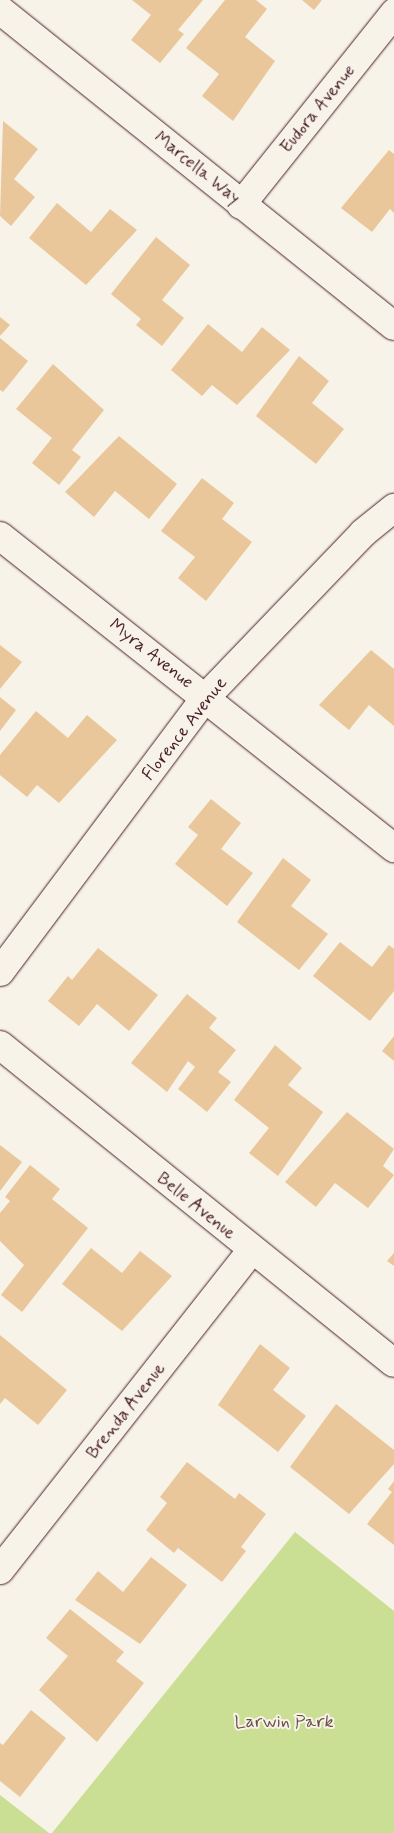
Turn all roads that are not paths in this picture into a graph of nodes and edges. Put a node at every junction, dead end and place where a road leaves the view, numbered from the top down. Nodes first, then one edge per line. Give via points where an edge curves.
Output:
1 (0, 10) edge
2 (394, 13) edge
3 (241, 205) junction
4 (394, 326) edge
5 (394, 508) edge
6 (0, 536) edge
7 (206, 697) junction
8 (394, 848) edge
9 (0, 972) edge
10 (0, 1045) edge
11 (251, 1251) junction
12 (394, 1363) edge
13 (0, 1570) edge

1 - 3 street, Marcella Way
2 - 3 street, Eudora Avenue
3 - 4 street, Marcella Way
5 - 7 street, Florence Avenue via 363,533
6 - 7 street, Myra Avenue
7 - 8 street, Myra Avenue
7 - 9 street, Florence Avenue
10 - 11 street, Belle Avenue
11 - 12 street, Belle Avenue
11 - 13 street, Brenda Avenue

